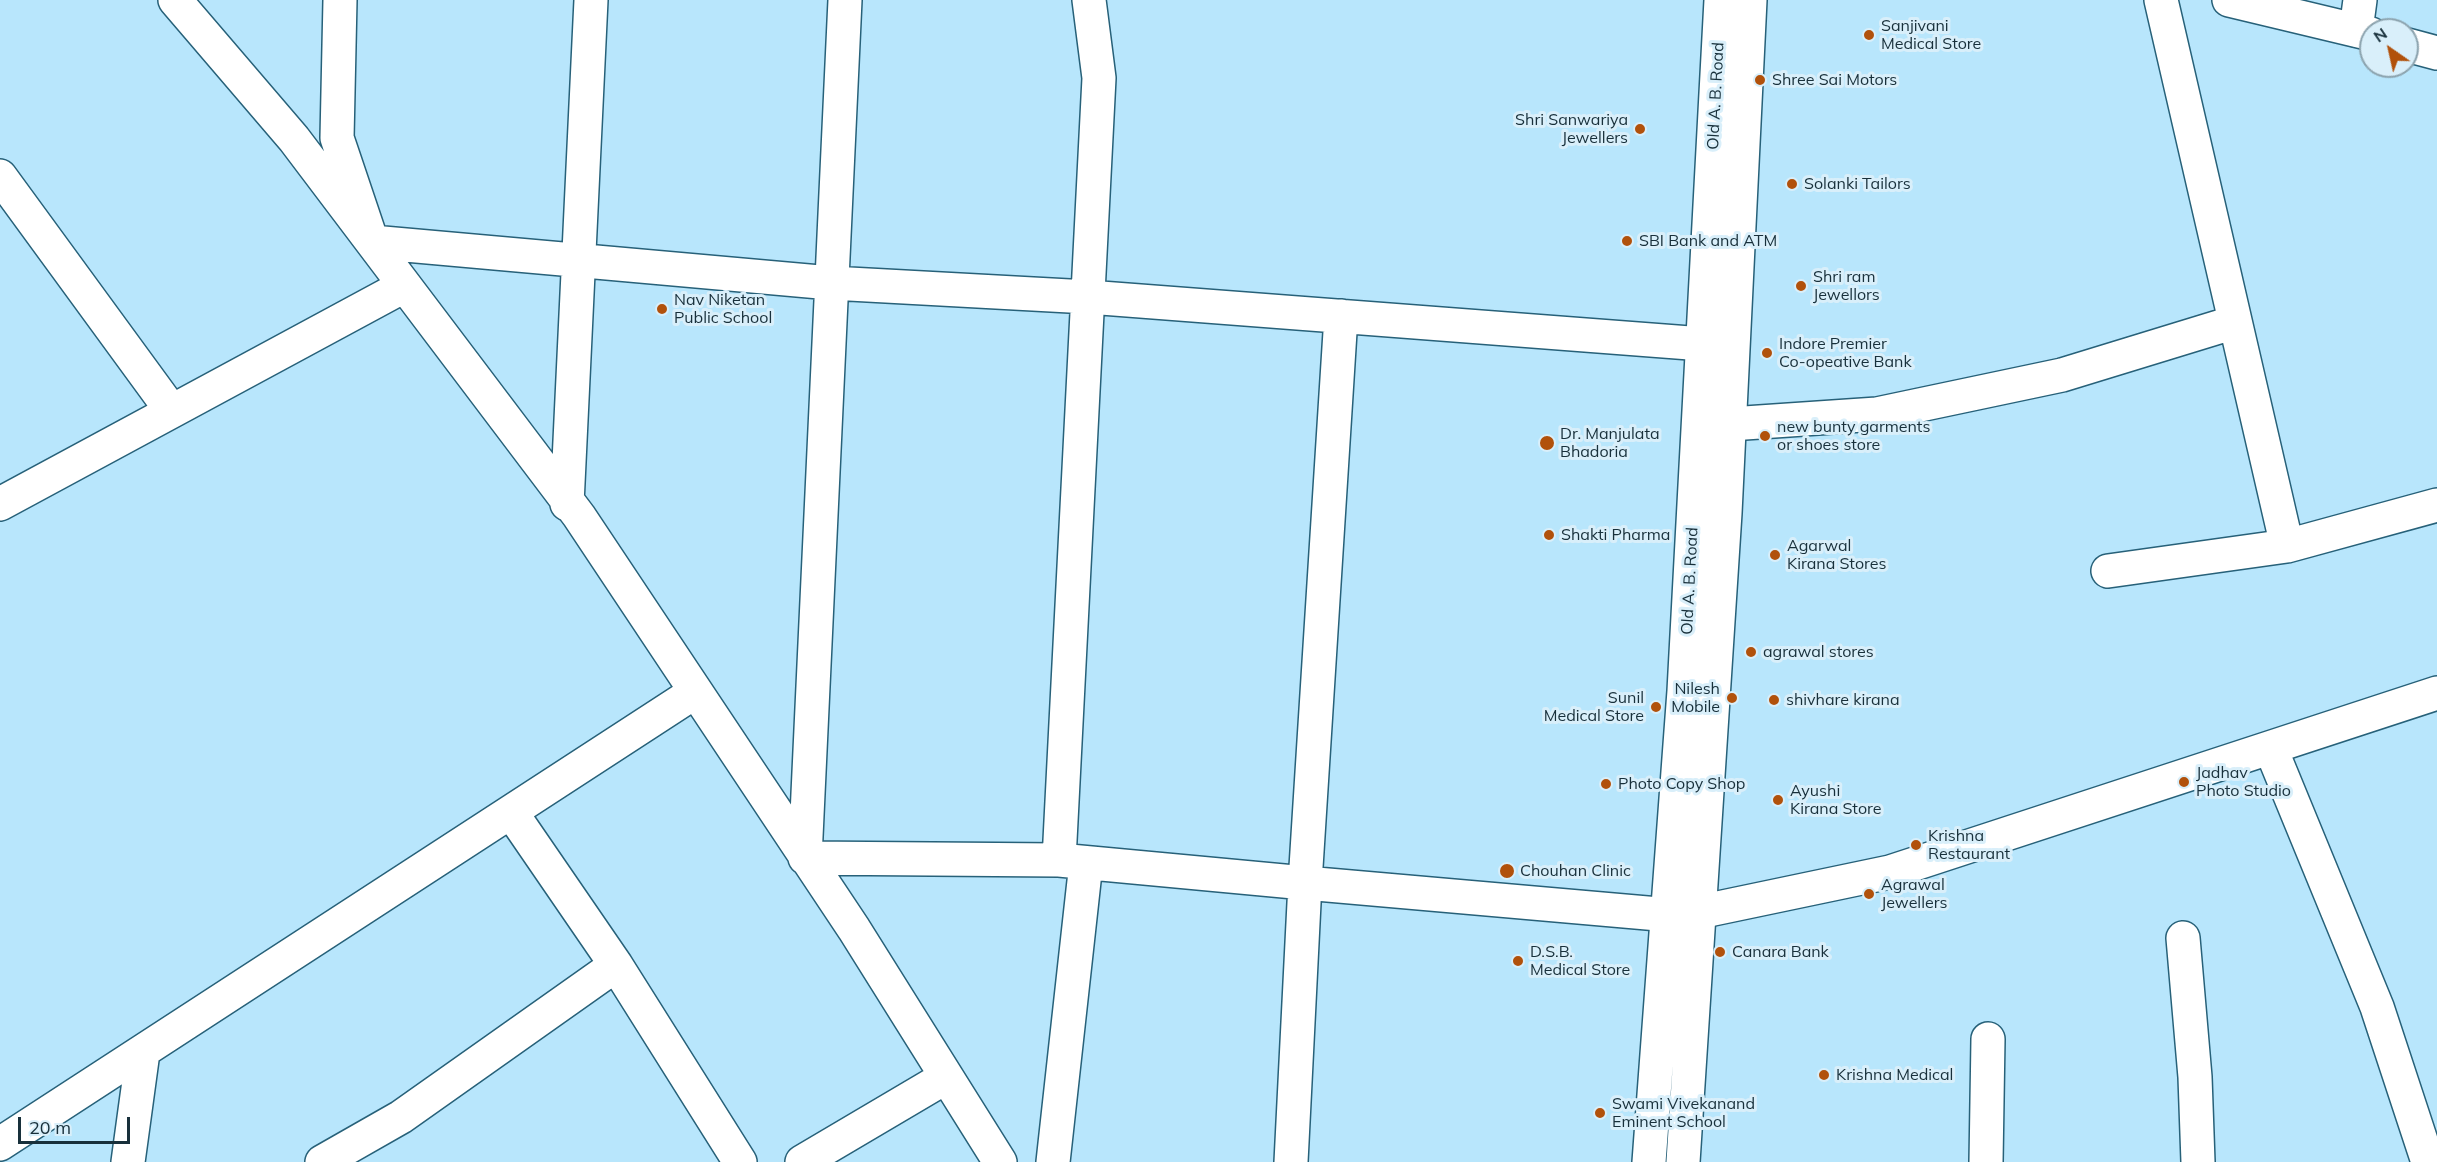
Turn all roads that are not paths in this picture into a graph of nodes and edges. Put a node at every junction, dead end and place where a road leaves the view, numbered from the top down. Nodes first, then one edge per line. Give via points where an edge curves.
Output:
1 (175, 0) edge
2 (340, 0) edge
3 (591, 0) edge
4 (845, 0) edge
5 (1089, 0) edge
6 (1721, 0) edge
7 (1750, 0) edge
8 (2161, 0) edge
9 (2229, 0) edge
10 (2359, 22) edge
11 (2419, 48) edge
12 (2437, 53) edge
13 (0, 176) edge
14 (372, 242) junction
15 (580, 259) junction
16 (831, 283) junction
17 (404, 286) junction
18 (1088, 297) junction
19 (1341, 316) junction
20 (2235, 322) junction
21 (1703, 344) junction
22 (171, 410) junction
23 (1730, 424) junction
24 (0, 504) edge
25 (567, 504) junction
26 (2437, 505) edge
27 (2286, 546) junction
28 (2108, 571) dead end
29 (695, 692) junction
30 (2437, 693) edge
31 (2271, 749) junction
32 (511, 812) junction
33 (805, 858) junction
34 (1072, 862) junction
35 (1305, 883) junction
36 (1684, 914) junction
37 (2183, 938) dead end
38 (616, 965) junction
39 (1988, 1039) dead end
40 (143, 1052) junction
41 (946, 1077) junction
42 (0, 1144) edge
43 (128, 1162) edge
44 (322, 1162) edge
45 (740, 1162) edge
46 (802, 1162) edge
47 (1000, 1162) edge
48 (1053, 1162) edge
49 (1291, 1162) edge
50 (1649, 1162) edge
51 (1683, 1162) edge
52 (1986, 1162) edge
53 (2198, 1162) edge
54 (2428, 1162) edge

1 - 14 street via 294,139
2 - 14 street via 337,138
3 - 15 street
4 - 16 street
5 - 18 street via 1099,78
6 - 21 street, Old A. B. Road
7 - 23 street, Old A. B. Road
8 - 20 street
9 - 10 street
11 - 12 street
13 - 22 street
14 - 15 street
14 - 17 street
15 - 16 street
15 - 25 street
16 - 18 street
16 - 33 street
17 - 22 street
17 - 25 street
18 - 19 street
18 - 34 street
19 - 21 street
19 - 35 street
20 - 23 street via 2062,375 1876,414
20 - 27 street
21 - 36 street, Old A. B. Road
22 - 24 street
23 - 36 street, Old A. B. Road
25 - 29 street via 579,516
26 - 27 street
27 - 28 street
29 - 32 street
29 - 33 street
30 - 31 street
31 - 36 street via 1890,872
31 - 54 street via 2377,1008
32 - 38 street
32 - 40 street
33 - 34 street
33 - 41 street
34 - 35 street
34 - 48 street
35 - 36 street
35 - 49 street
36 - 50 street, Old A. B. Road
36 - 51 street, Old A. B. Road
37 - 53 street
38 - 44 street via 401,1117
38 - 45 street
39 - 52 street
40 - 42 street
40 - 43 street
41 - 46 street
41 - 47 street

